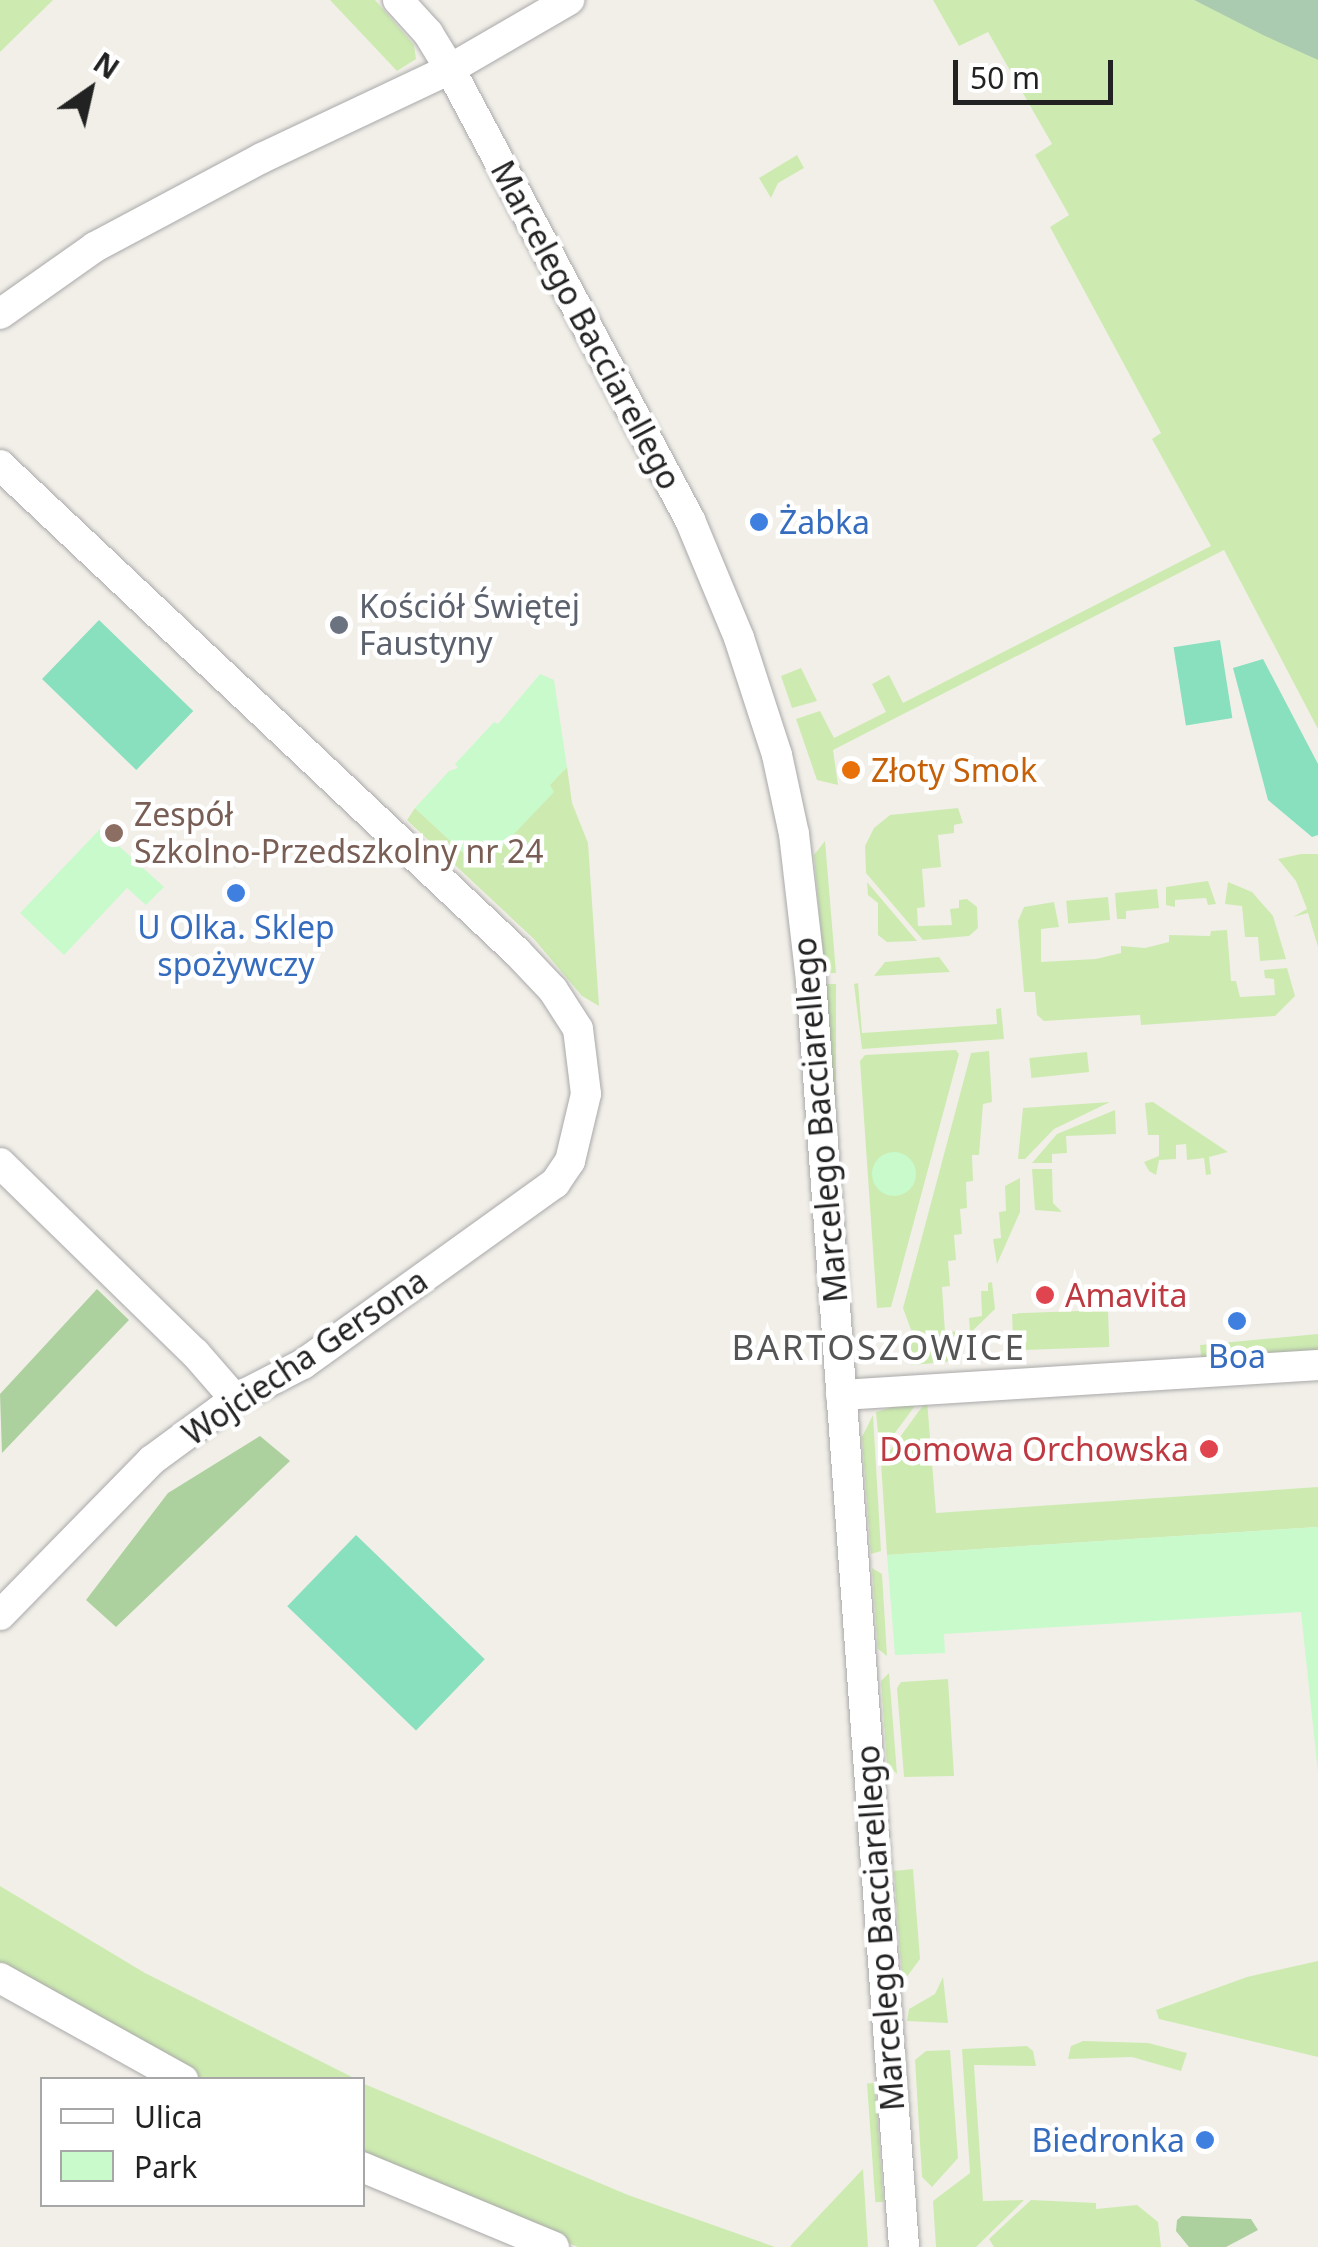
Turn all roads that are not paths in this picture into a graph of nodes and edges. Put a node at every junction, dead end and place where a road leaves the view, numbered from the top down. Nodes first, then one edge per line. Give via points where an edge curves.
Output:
1 (398, 0) edge
2 (569, 0) edge
3 (450, 69) junction
4 (0, 314) edge
5 (0, 465) edge
6 (0, 1163) edge
7 (1318, 1364) edge
8 (841, 1395) junction
9 (235, 1399) junction
10 (0, 1615) edge
11 (0, 1978) edge
12 (178, 2077) edge
13 (365, 2167) edge
14 (554, 2247) edge
15 (904, 2247) edge

1 - 3 street, Marcelego Bacciarellego
2 - 3 street
3 - 4 street via 124,232
3 - 8 street, Marcelego Bacciarellego via 690,520 766,718 794,834 810,974
5 - 9 street, Wojciecha Gersona via 349,789 541,978 578,1030 586,1094 570,1161 543,1193 303,1364
6 - 9 street
7 - 8 street
8 - 15 street, Marcelego Bacciarellego
9 - 10 street, Wojciecha Gersona via 152,1460
11 - 12 street
13 - 14 street

